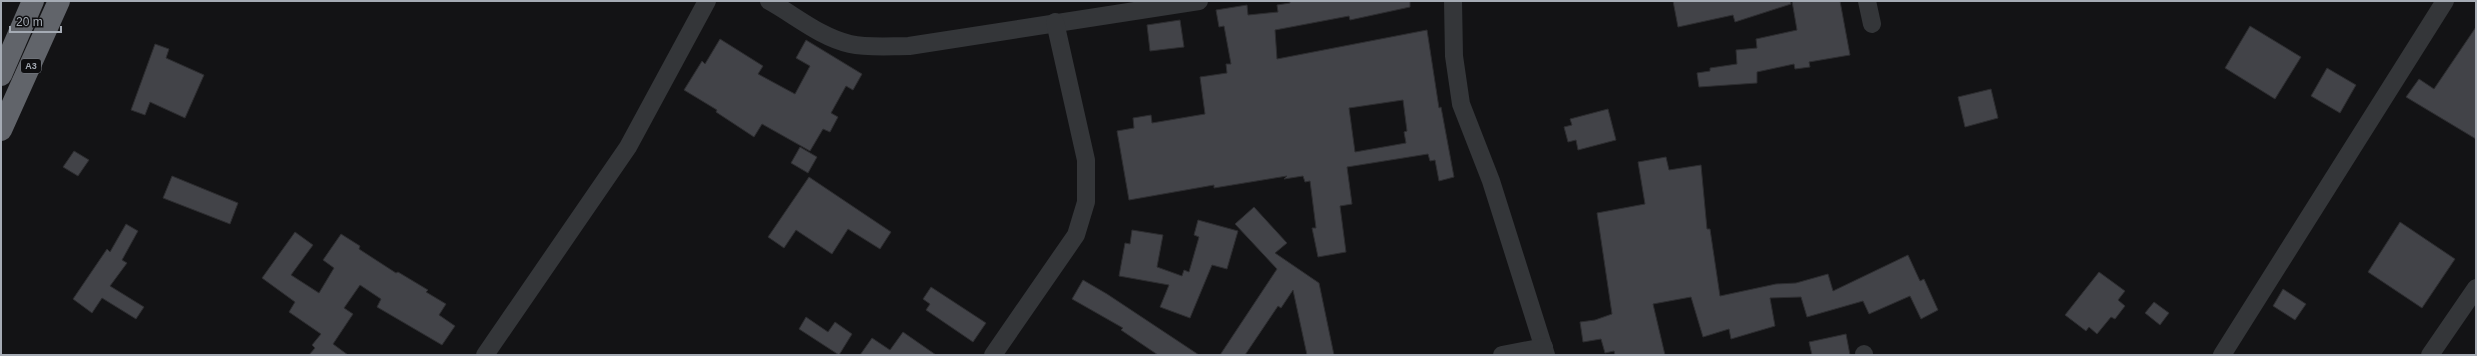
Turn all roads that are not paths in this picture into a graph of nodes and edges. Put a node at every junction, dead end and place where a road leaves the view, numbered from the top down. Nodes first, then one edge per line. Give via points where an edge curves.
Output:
1 (33, 1) edge
2 (59, 1) edge
3 (707, 1) edge
4 (770, 1) edge
5 (1199, 1) edge
6 (1453, 1) edge
7 (1867, 1) edge
8 (2445, 1) edge
9 (1126, 6) edge
10 (1055, 22) junction
11 (1872, 24) dead end
12 (1, 75) edge
13 (1, 130) edge
14 (2476, 288) edge
15 (1545, 351) edge
16 (485, 355) edge
17 (993, 355) edge
18 (1502, 355) edge
19 (2222, 355) edge
20 (2430, 355) edge

1 - 12 highway, A3
2 - 13 highway, A3
3 - 16 street via 628,148
4 - 10 street via 834,39 876,46 909,46
5 - 9 street
6 - 15 street via 1454,56 1461,104 1491,181
7 - 11 street
8 - 19 street
9 - 10 street
10 - 17 street via 1086,160 1086,202 1076,235
14 - 20 street
15 - 18 street

